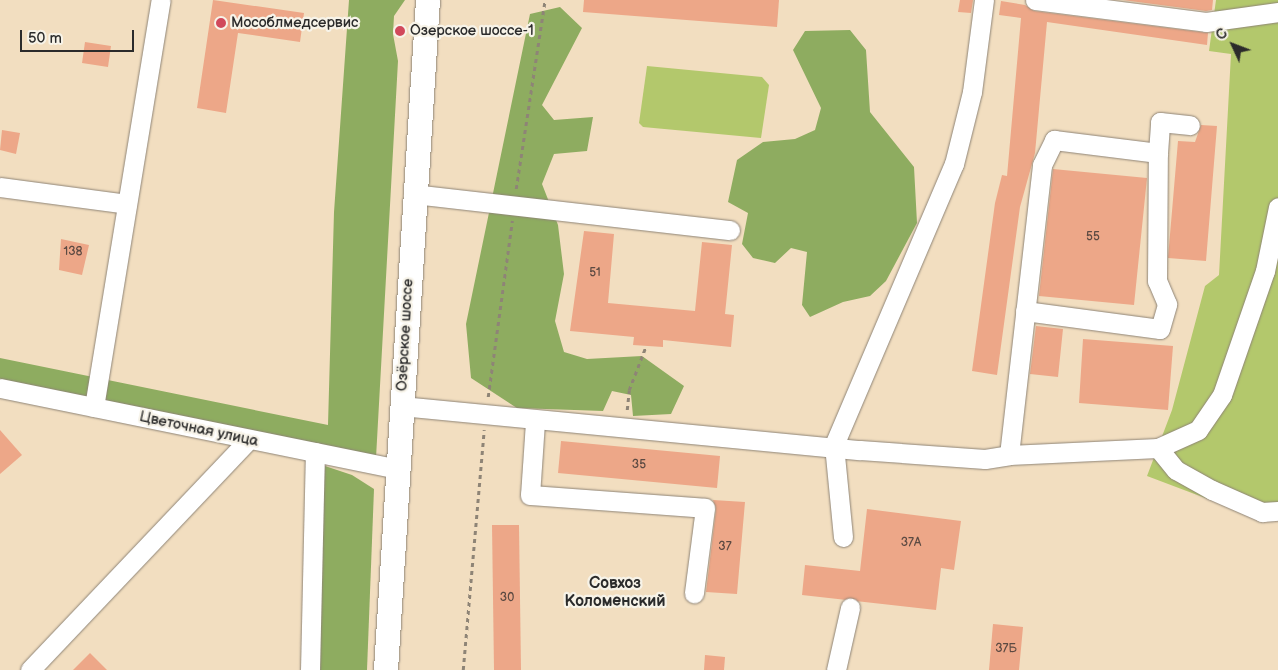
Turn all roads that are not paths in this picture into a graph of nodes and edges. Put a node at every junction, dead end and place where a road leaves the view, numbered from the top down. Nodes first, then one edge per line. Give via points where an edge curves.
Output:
1 (161, 0) edge
2 (428, 0) edge
3 (984, 0) edge
4 (1035, 0) edge
5 (1278, 12) edge
6 (1190, 125) dead end
7 (1158, 153) junction
8 (0, 187) edge
9 (413, 194) junction
10 (127, 204) junction
11 (1278, 207) edge
12 (730, 230) dead end
13 (1025, 311) junction
14 (0, 388) edge
15 (401, 406) junction
16 (94, 407) junction
17 (535, 422) junction
18 (249, 439) junction
19 (834, 445) junction
20 (1158, 448) junction
21 (315, 452) junction
22 (1009, 455) junction
23 (397, 469) junction
24 (1278, 511) edge
25 (843, 537) dead end
26 (694, 593) dead end
27 (850, 608) dead end
28 (30, 670) edge
29 (310, 670) edge
30 (386, 670) edge
31 (836, 670) edge

1 - 10 street
2 - 9 main road, Озёрское шоссе
3 - 19 street via 972,92 954,164
4 - 5 street via 1206,22
6 - 7 street via 1160,122
7 - 13 street via 1054,140 1042,165
7 - 13 street via 1157,281 1167,304 1160,330
8 - 10 street
9 - 12 street
9 - 15 main road, Озёрское шоссе
10 - 16 street
11 - 20 street via 1265,271 1222,395 1198,430
13 - 22 street
14 - 16 street, Цветочная улица
15 - 17 street
15 - 23 main road, Озёрское шоссе
16 - 18 street, Цветочная улица
17 - 19 street
17 - 26 street via 530,495 705,508
18 - 21 street, Цветочная улица
18 - 28 street
19 - 22 street via 985,460
19 - 25 street
20 - 22 street
20 - 24 street via 1176,470 1212,490 1262,512
21 - 23 street, Цветочная улица
21 - 29 street
23 - 30 main road, Озёрское шоссе
27 - 31 street

